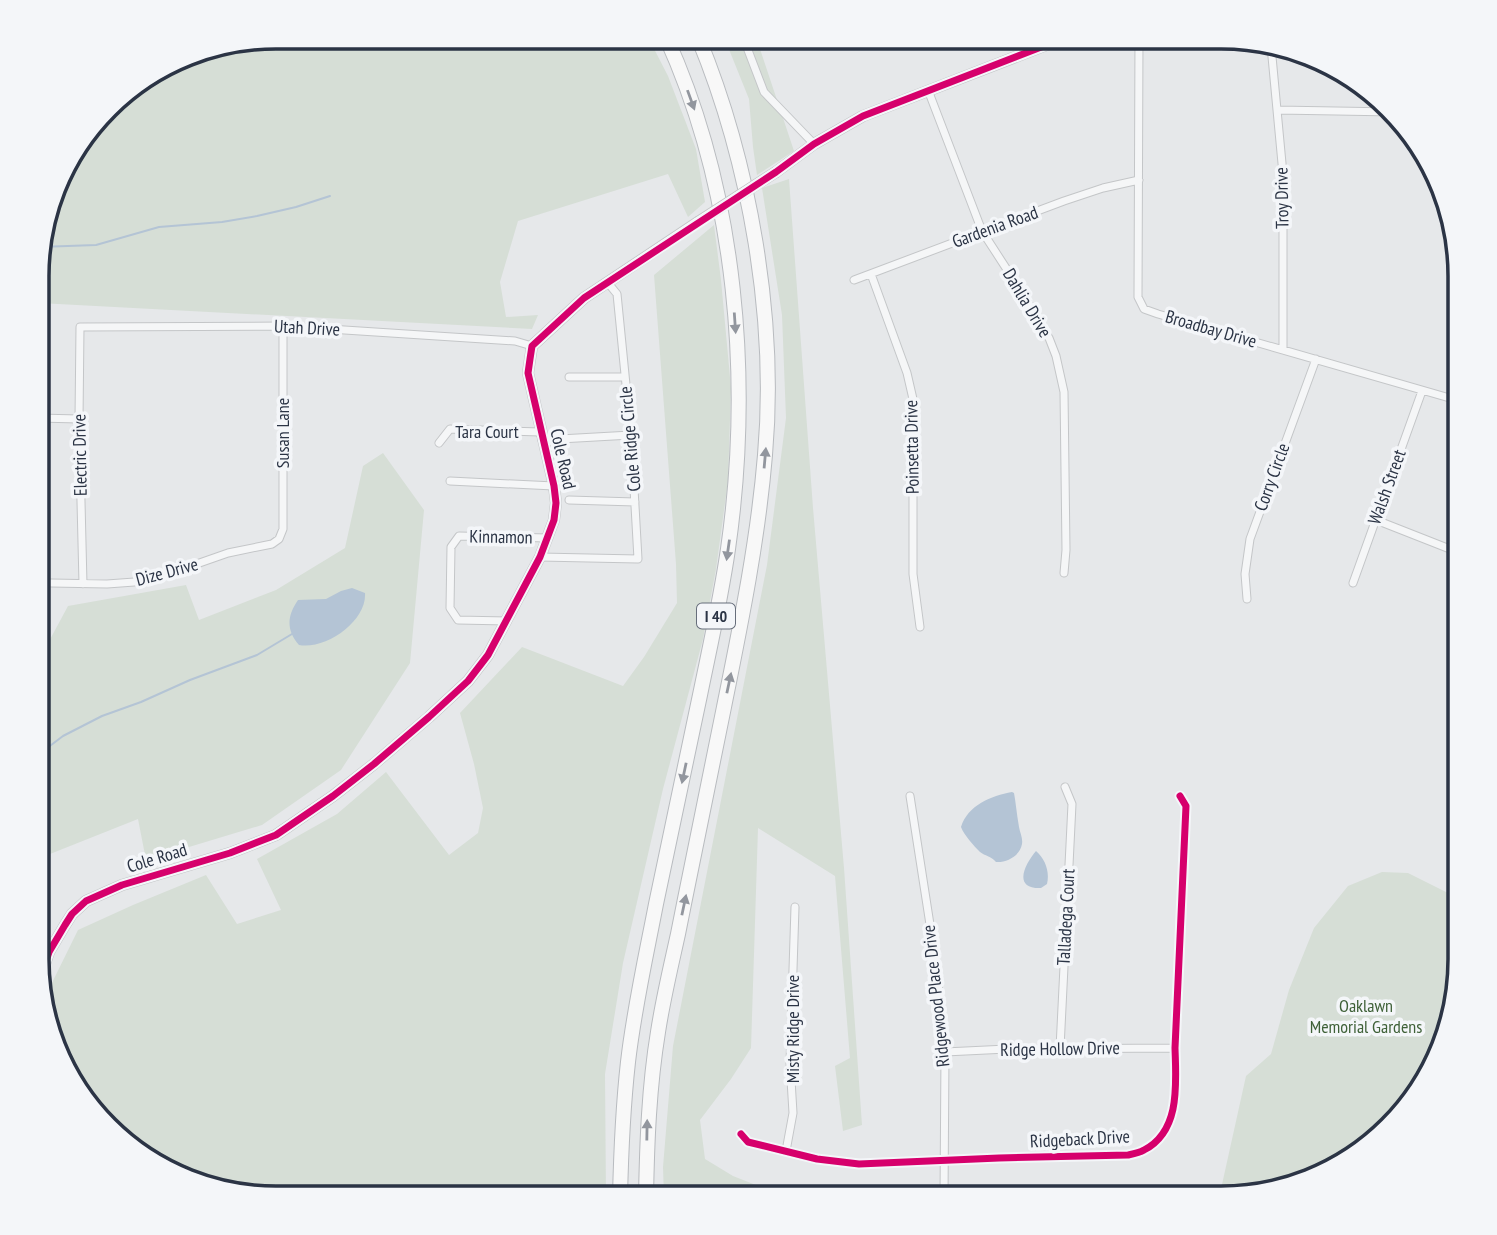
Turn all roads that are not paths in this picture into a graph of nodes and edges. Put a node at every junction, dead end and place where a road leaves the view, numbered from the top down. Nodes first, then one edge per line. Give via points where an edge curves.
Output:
1 (669, 49) edge
2 (671, 49) edge
3 (703, 49) edge
4 (748, 49) edge
5 (1036, 49) edge
6 (1139, 49) edge
7 (1272, 56) edge
8 (675, 58) junction
9 (928, 90) junction
10 (1278, 110) junction
11 (1376, 112) edge
12 (814, 144) junction
13 (1139, 180) junction
14 (982, 231) junction
15 (871, 274) junction
16 (853, 281) dead end
17 (608, 282) junction
18 (283, 326) junction
19 (80, 327) joint
20 (532, 345) junction
21 (1283, 351) junction
22 (1316, 359) junction
23 (569, 377) dead end
24 (625, 377) junction
25 (1422, 391) junction
26 (1448, 398) edge
27 (49, 418) edge
28 (79, 419) junction
29 (631, 435) junction
30 (543, 437) junction
31 (439, 443) dead end
32 (450, 481) dead end
33 (554, 486) junction
34 (569, 500) dead end
35 (635, 502) junction
36 (1376, 520) junction
37 (547, 538) junction
38 (279, 539) joint
39 (1448, 548) edge
40 (540, 557) junction
41 (1064, 573) dead end
42 (51, 583) dead end
43 (1353, 583) dead end
44 (83, 584) junction
45 (1247, 599) dead end
46 (503, 620) junction
47 (920, 627) dead end
48 (1065, 787) dead end
49 (910, 796) dead end
50 (1180, 796) dead end
51 (795, 907) dead end
52 (49, 952) edge
53 (1060, 1048) junction
54 (1175, 1048) junction
55 (945, 1052) junction
56 (741, 1133) dead end
57 (786, 1151) junction
58 (944, 1160) junction
59 (621, 1186) edge
60 (646, 1186) edge
61 (944, 1186) edge

1 - 8 highway
2 - 8 highway, I 40
60 -> 3 highway, I 40 via 648,1114 658,1033 743,616 766,452 762,289 730,127
4 - 12 street via 764,92
5 - 9 street
6 - 13 street, Broadbay Drive
7 - 10 street, Troy Drive
8 -> 59 highway, I 40 via 714,177 727,243 739,393 737,471 714,627 638,990 628,1060
9 - 12 street via 863,116
9 - 14 street, Dahlia Drive
10 - 11 street
10 - 21 street, Troy Drive via 1283,174
12 - 17 street, bridge
13 - 14 street, Gardenia Road via 1103,188
13 - 21 street, Broadbay Drive via 1138,297 1144,309
14 - 15 street, Gardenia Road
14 - 41 street, Dahlia Drive via 1056,356 1064,392
15 - 16 street, Gardenia Road
15 - 47 street, Poinsetta Drive via 913,399 913,561
17 - 20 street
17 - 24 street, Cole Ridge Circle via 617,294
18 - 19 street, Utah Drive
18 - 20 street, Utah Drive
18 - 38 street, Susan Lane via 283,528
19 - 28 street, Electric Drive
20 - 30 street, Cole Road via 528,373
21 - 22 street, Broadbay Drive
22 - 25 street, Broadbay Drive
22 - 45 street, Corry Circle via 1250,539
23 - 24 street
24 - 29 street, Cole Ridge Circle
25 - 26 street, Broadbay Drive
25 - 36 street, Walsh Street
27 - 28 street
28 - 44 street, Electric Drive
29 - 30 street
29 - 35 street, Cole Ridge Circle
30 - 31 street, Tara Court via 450,429
30 - 33 street, Cole Road
32 - 33 street
33 - 37 street, Cole Road via 554,520
34 - 35 street, Cole Ridge Circle
35 - 40 street, Cole Ridge Circle via 638,559
36 - 39 street
36 - 43 street, Walsh Street
37 - 40 street, Cole Road
37 - 46 street, Kinnamon via 459,536 451,547 450,608 457,620
38 - 44 street, Dize Drive via 148,581
40 - 46 street, Cole Road
42 - 44 street, Dize Drive
46 - 52 street, Cole Road via 488,655 468,681 374,764 293,825 261,842 122,885 86,901 72,914
48 - 53 street, Talladega Court via 1072,804
49 - 55 street, Ridgewood Place Drive
50 - 54 street, Ridgeback Drive via 1186,806
51 - 57 street, Misty Ridge Drive via 793,1113
53 - 54 street, Ridge Hollow Drive
53 - 55 street, Ridge Hollow Drive
54 - 58 street, Ridgeback Drive via 1173,1110 1163,1133 1144,1150 1128,1156
55 - 58 street, Ridgewood Place Drive
56 - 57 street, Ridgeback Drive via 748,1142
57 - 58 street, Ridgeback Drive via 859,1164
58 - 61 street, Ridgewood Place Drive

